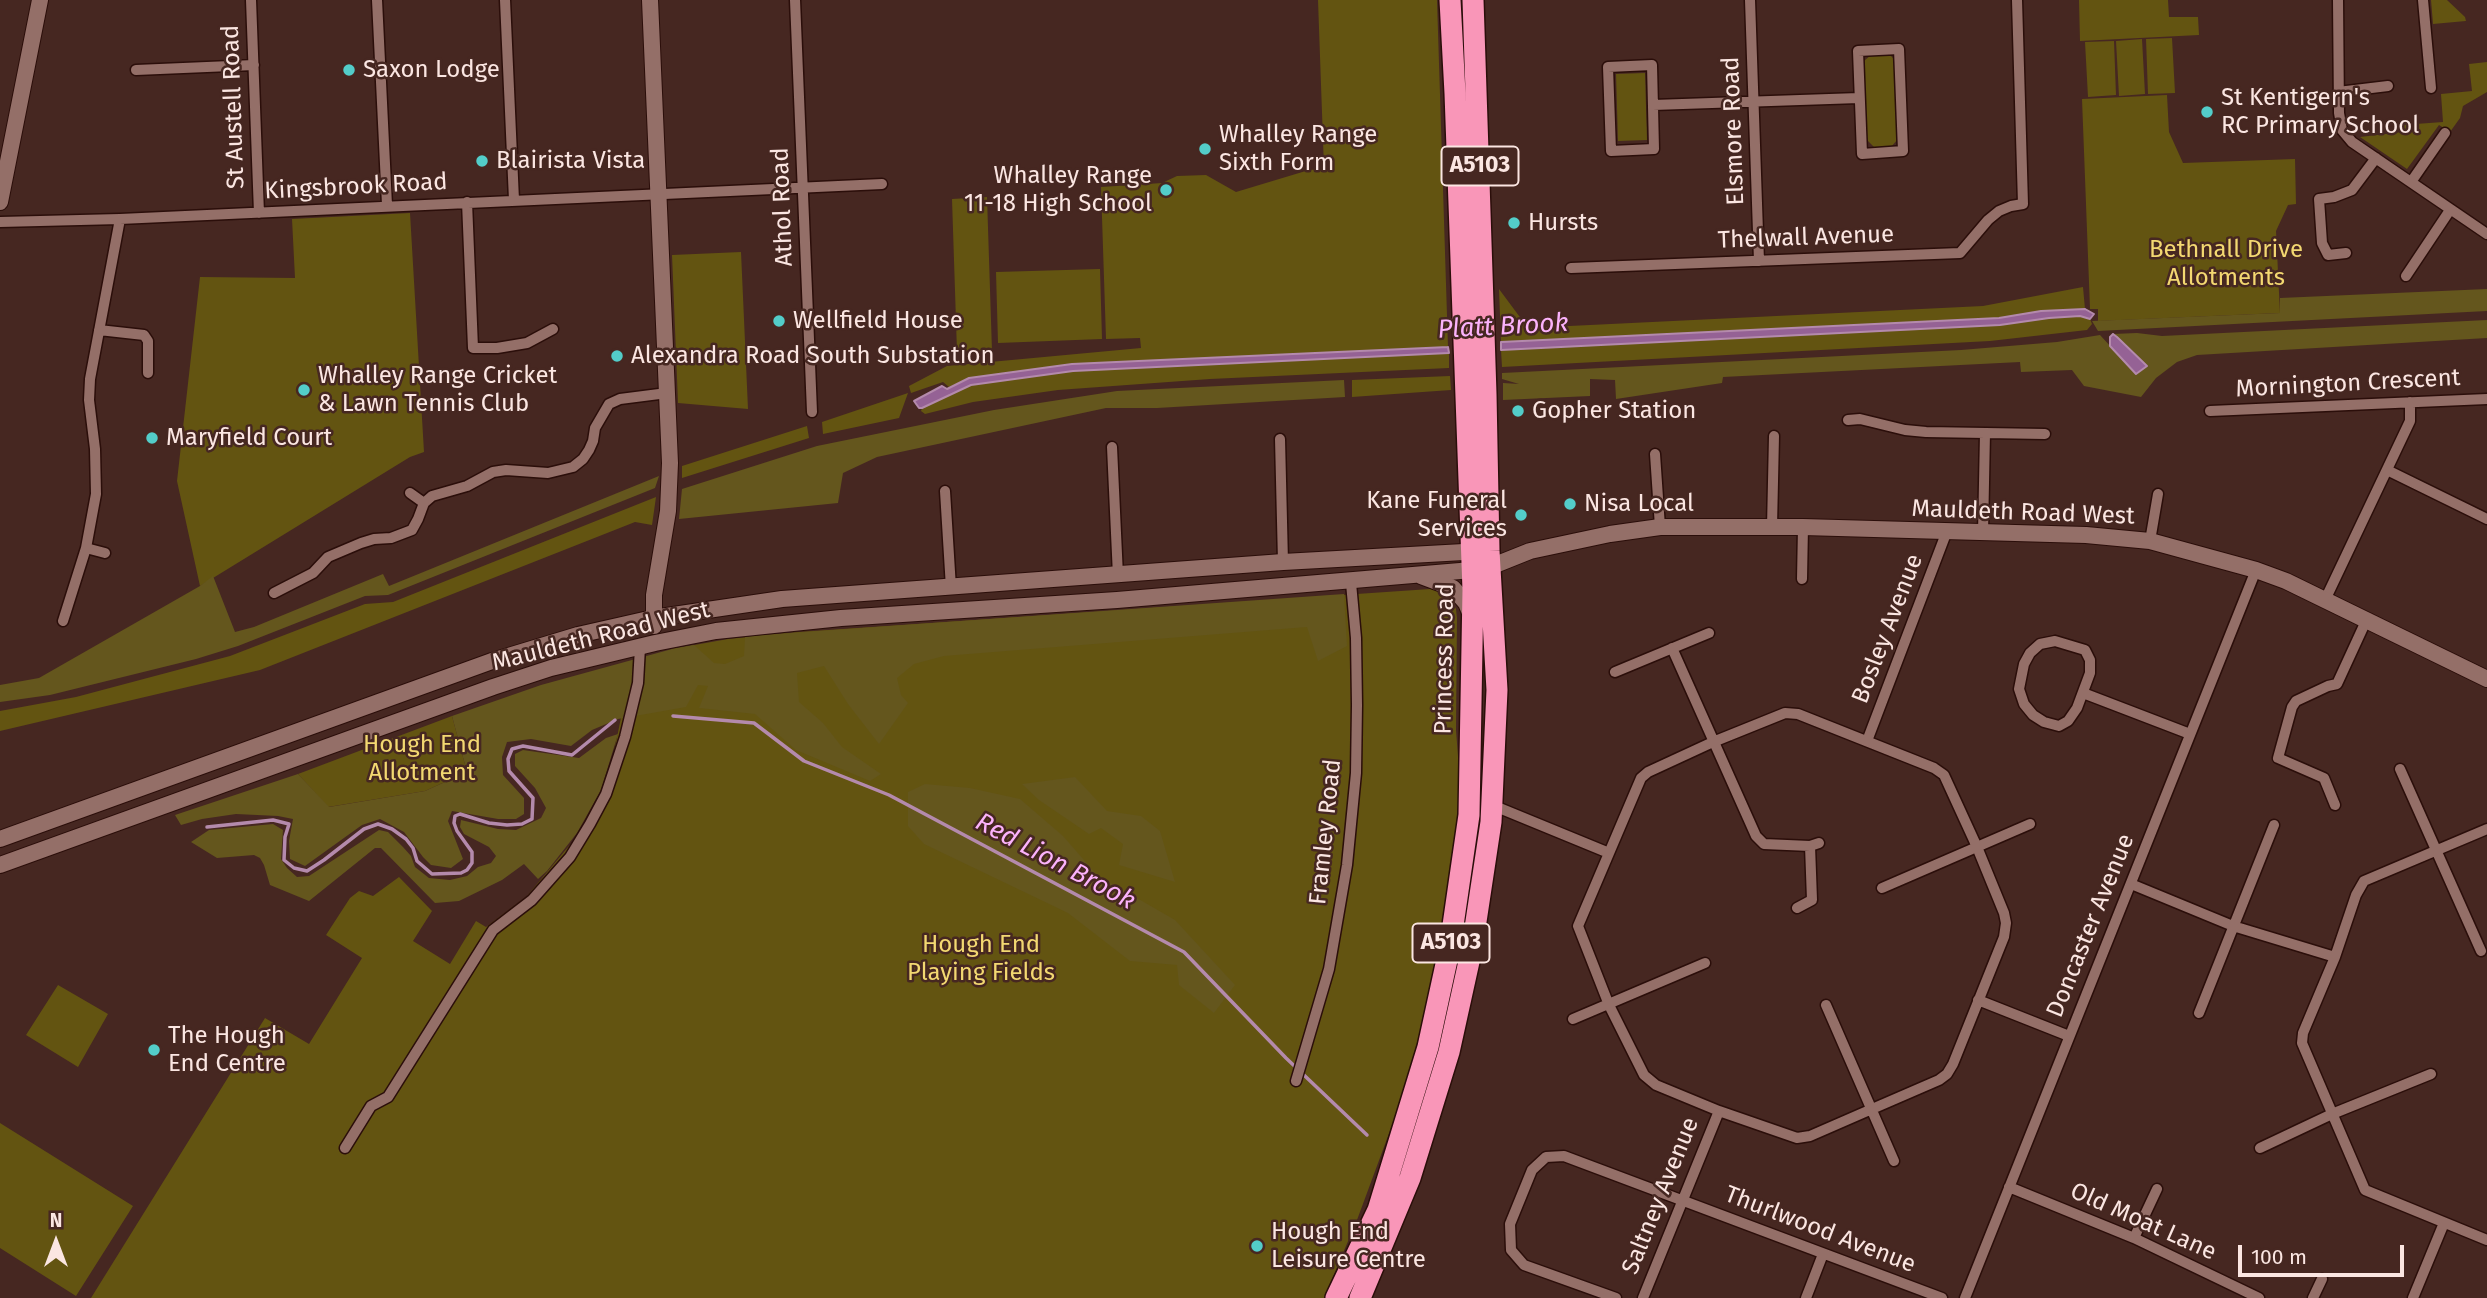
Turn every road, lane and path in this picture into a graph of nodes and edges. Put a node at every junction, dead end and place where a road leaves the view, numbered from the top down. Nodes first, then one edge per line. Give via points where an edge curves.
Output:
1 (40, 0) edge
2 (251, 0) edge
3 (377, 0) edge
4 (505, 0) edge
5 (650, 0) edge
6 (795, 0) edge
7 (1450, 0) edge
8 (1474, 0) edge
9 (1750, 0) edge
10 (2017, 0) edge
11 (2338, 0) edge
12 (2423, 0) edge
13 (254, 65) junction
14 (136, 70) dead end
15 (2388, 86) dead end
16 (2431, 88) dead end
17 (2338, 92) junction
18 (1859, 98) junction
19 (1754, 102) junction
20 (1653, 105) junction
21 (2445, 133) dead end
22 (2376, 158) junction
23 (2411, 182) junction
24 (882, 184) dead end
25 (803, 187) junction
26 (658, 195) junction
27 (514, 200) junction
28 (0, 202) edge
29 (467, 202) junction
30 (387, 205) junction
31 (2450, 210) junction
32 (259, 213) junction
33 (120, 219) junction
34 (0, 222) edge
35 (2486, 231) edge
36 (2346, 253) dead end
37 (1759, 261) junction
38 (1571, 268) dead end
39 (2406, 276) dead end
40 (553, 329) dead end
41 (99, 330) junction
42 (1474, 333) junction
43 (148, 373) dead end
44 (667, 393) junction
45 (2487, 399) edge
46 (2410, 401) junction
47 (1860, 407) dead end
48 (2210, 411) dead end
49 (813, 412) dead end
50 (1860, 419) junction
51 (1848, 420) dead end
52 (1985, 433) junction
53 (2045, 434) dead end
54 (1773, 436) dead end
55 (1280, 439) dead end
56 (1112, 447) dead end
57 (1656, 454) dead end
58 (2387, 470) junction
59 (945, 491) dead end
60 (410, 494) dead end
61 (2158, 494) dead end
62 (424, 503) junction
63 (2487, 519) edge
64 (1660, 527) junction
65 (1772, 527) junction
66 (1803, 527) junction
67 (1948, 531) junction
68 (1983, 533) junction
69 (2150, 541) junction
70 (86, 548) junction
71 (105, 553) dead end
72 (1481, 560) junction
73 (1283, 562) junction
74 (2256, 569) junction
75 (1415, 574) junction
76 (1118, 576) junction
77 (1802, 579) dead end
78 (1351, 583) dead end
79 (1285, 585) junction
80 (951, 588) junction
81 (274, 593) dead end
82 (2325, 600) junction
83 (1471, 615) junction
84 (653, 618) junction
85 (63, 621) dead end
86 (2366, 621) junction
87 (1709, 633) dead end
88 (647, 645) junction
89 (1672, 648) junction
90 (1615, 672) dead end
91 (2487, 679) edge
92 (2083, 693) junction
93 (2190, 734) junction
94 (1867, 741) junction
95 (1713, 742) junction
96 (2400, 769) dead end
97 (2335, 805) dead end
98 (1492, 806) junction
99 (2030, 824) dead end
100 (2274, 825) dead end
101 (2487, 829) edge
102 (0, 839) edge
103 (1978, 847) junction
104 (2436, 851) junction
105 (1609, 853) junction
106 (0, 865) edge
107 (2131, 884) junction
108 (1882, 888) dead end
109 (1797, 908) dead end
110 (2233, 926) junction
111 (2481, 951) dead end
112 (2335, 957) junction
113 (1705, 964) dead end
114 (1978, 1000) junction
115 (1609, 1005) junction
116 (1826, 1005) dead end
117 (2199, 1013) dead end
118 (1573, 1018) dead end
119 (2069, 1035) junction
120 (2431, 1074) dead end
121 (1296, 1081) dead end
122 (1872, 1109) junction
123 (1719, 1111) junction
124 (2332, 1114) junction
125 (345, 1148) dead end
126 (2260, 1148) dead end
127 (1894, 1161) dead end
128 (2009, 1187) junction
129 (2158, 1189) dead end
130 (1682, 1201) junction
131 (2444, 1223) junction
132 (2134, 1238) junction
133 (2487, 1240) edge
134 (1823, 1254) junction
135 (2322, 1279) dead end
136 (1336, 1298) edge
137 (1360, 1298) edge
138 (1616, 1298) edge
139 (1643, 1298) edge
140 (1806, 1298) edge
141 (1942, 1298) edge
142 (1965, 1298) edge
143 (2259, 1298) edge
144 (2313, 1298) edge
145 (2413, 1298) edge

1 - 28 street
2 - 13 street, St Austell Road
3 - 30 street
4 - 27 street
5 - 26 street
6 - 25 street, Athol Road
7 - 42 highway, Princess Road / A5103
8 - 42 highway, Princess Road / A5103
9 - 19 street, Elsmore Road
10 - 37 street, Thelwall Avenue via 2024,204 1998,211 1960,253
11 - 17 street
12 - 16 street
13 - 14 street
13 - 32 street, St Austell Road
15 - 17 street
17 - 22 street via 2342,130
18 - 18 street via 1857,51 1899,49 1903,151 1861,153
18 - 19 street
19 - 20 street
19 - 37 street, Elsmore Road
20 - 20 street via 1654,149 1611,151 1608,67 1652,65
21 - 23 street
22 - 23 street
22 - 36 street via 2352,190 2319,199 2322,243 2328,255
23 - 31 street
24 - 25 street, Kingsbrook Road
25 - 26 street, Kingsbrook Road
25 - 49 street, Athol Road
26 - 27 street, Kingsbrook Road
26 - 44 street
27 - 29 street, Kingsbrook Road
29 - 30 street, Kingsbrook Road
29 - 40 street via 473,348 527,343
30 - 32 street, Kingsbrook Road
31 - 35 street
31 - 39 street
32 - 33 street, Kingsbrook Road
33 - 34 street, Kingsbrook Road
33 - 41 street
37 - 38 street, Thelwall Avenue
41 - 43 street via 144,335
41 - 70 street via 89,394 96,494
42 - 72 highway, Princess Road / A5103
44 - 62 street via 620,398 609,404 589,450 573,467 548,473 494,472
44 - 84 street via 668,511
45 - 46 street, Mornington Crescent
46 - 48 street, Mornington Crescent
46 - 58 street via 2410,421
47 - 50 street
50 - 51 street
50 - 52 street via 1905,430
52 - 53 street
52 - 68 street
54 - 65 street
55 - 73 street
56 - 76 street
57 - 64 street
58 - 63 street
58 - 82 street
59 - 80 street
60 - 62 street
61 - 69 street
62 - 81 street via 412,530 360,543 328,557 313,573
64 - 65 street, Mauldeth Road West
64 - 72 street, Mauldeth Road West
65 - 66 street, Mauldeth Road West
66 - 67 street, Mauldeth Road West
66 - 77 street
67 - 68 street, Mauldeth Road West
67 - 94 street, Bosley Avenue
68 - 69 street, Mauldeth Road West
69 - 74 street, Mauldeth Road West
70 - 71 street
70 - 85 street
72 - 73 street, Mauldeth Road West
72 - 75 street, Mauldeth Road West
72 - 83 highway, Princess Road / A5103
72 - 98 highway, Princess Road / A5103 via 1497,690
73 - 76 street, Mauldeth Road West
73 - 79 street
74 - 82 street, Mauldeth Road West
74 - 93 street, Doncaster Avenue
75 - 79 street, Mauldeth Road West
75 - 83 street, Mauldeth Road West via 1453,588
76 - 80 street, Mauldeth Road West
78 - 121 street, Framley Road via 1357,705 1351,825 1329,969
79 - 88 street, Mauldeth Road West via 830,619 716,631
80 - 84 street, Mauldeth Road West via 782,599
82 - 86 street, Mauldeth Road West
83 - 136 highway, Princess Road / A5103 via 1469,815 1450,946 1428,1047 1378,1210
84 - 88 street
84 - 102 street, Mauldeth Road West via 492,661
86 - 91 street, Mauldeth Road West
86 - 97 street via 2337,684 2296,701 2273,756 2324,778
87 - 89 street
88 - 106 street, Mauldeth Road West via 493,687
88 - 125 street via 606,794 570,857 532,900 493,930 388,1097 371,1106
89 - 90 street
89 - 95 street
92 - 92 street via 2068,721 2059,726 2033,715 2020,689 2030,653 2040,644 2055,641 2085,650 2090,673
92 - 93 street
93 - 107 street, Doncaster Avenue
94 - 95 street via 1785,713
94 - 103 street via 1944,775
95 - 105 street via 1641,778
95 - 109 street via 1756,836 1764,844 1814,845 1812,900
96 - 104 street
98 - 105 street
98 - 137 highway, Princess Road / A5103 via 1472,948 1449,1052 1410,1178
99 - 103 street
100 - 110 street
101 - 104 street
103 - 108 street
103 - 114 street via 2006,923
104 - 111 street
104 - 112 street via 2364,881
105 - 115 street via 1578,926
107 - 110 street
107 - 119 street, Doncaster Avenue
110 - 112 street
110 - 117 street
112 - 124 street via 2302,1042
113 - 115 street
114 - 119 street
114 - 122 street via 1947,1074
115 - 118 street
115 - 123 street via 1644,1075 1656,1085
116 - 122 street
119 - 128 street, Doncaster Avenue
120 - 124 street
122 - 123 street via 1797,1138
122 - 127 street
123 - 130 street, Saltney Avenue
124 - 126 street
124 - 131 street via 2365,1190
128 - 132 street, Old Moat Lane
128 - 142 street, Doncaster Avenue
129 - 132 street
130 - 134 street, Thurlwood Avenue
130 - 138 street, Thurlwood Avenue via 1564,1156 1546,1157 1532,1170 1510,1224 1511,1250 1524,1265
130 - 139 street, Saltney Avenue
131 - 133 street
131 - 145 street
132 - 143 street, Old Moat Lane
134 - 140 street
134 - 141 street, Thurlwood Avenue
135 - 144 street

